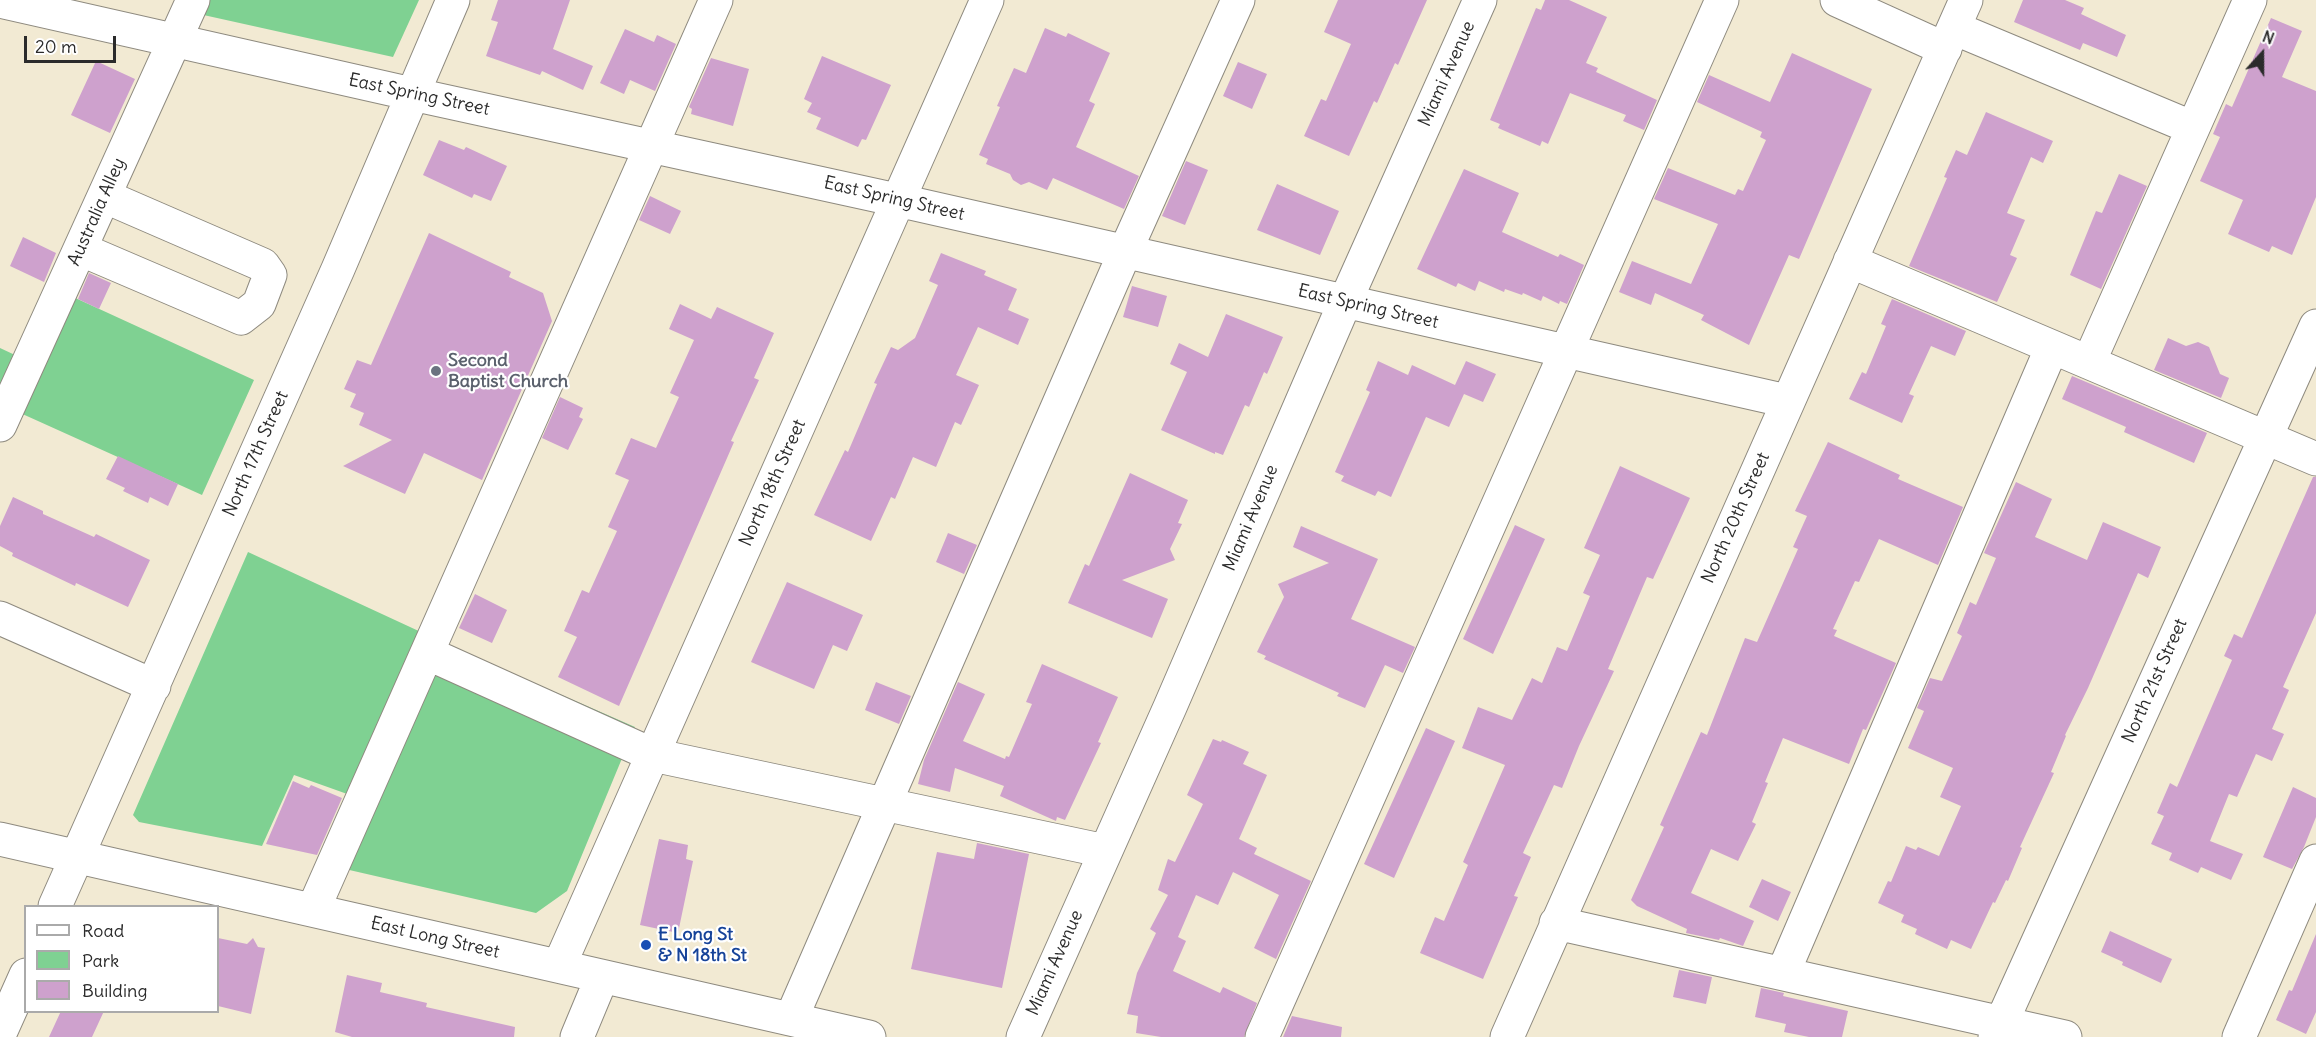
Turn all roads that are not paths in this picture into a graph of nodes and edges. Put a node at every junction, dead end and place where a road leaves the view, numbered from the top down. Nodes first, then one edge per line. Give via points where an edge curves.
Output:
1 (193, 0) edge
2 (453, 0) edge
3 (716, 0) edge
4 (987, 0) edge
5 (1238, 0) edge
6 (1480, 0) edge
7 (1722, 0) edge
8 (1837, 0) edge
9 (2250, 0) edge
10 (0, 1) edge
11 (1958, 16) edge
12 (175, 40) junction
13 (412, 94) junction
14 (2193, 128) junction
15 (652, 146) junction
16 (104, 196) junction
17 (897, 200) junction
18 (80, 249) junction
19 (1125, 252) junction
20 (1850, 261) junction
21 (1345, 302) junction
22 (2316, 326) edge
23 (2052, 347) junction
24 (1566, 351) junction
25 (2089, 362) junction
26 (1787, 401) junction
27 (0, 425) edge
28 (2266, 438) junction
29 (2316, 459) edge
30 (0, 618) edge
31 (427, 653) junction
32 (154, 686) junction
33 (653, 755) junction
34 (884, 804) junction
35 (0, 840) edge
36 (1105, 851) junction
37 (77, 857) junction
38 (2316, 861) edge
39 (55, 905) edge
40 (313, 910) junction
41 (1556, 923) junction
42 (559, 966) junction
43 (1783, 974) junction
44 (602, 977) junction
45 (24, 979) edge
46 (791, 1019) junction
47 (1998, 1030) edge
48 (0, 1033) edge
49 (577, 1037) edge
50 (869, 1037) edge
51 (1023, 1037) edge
52 (1262, 1037) edge
53 (1507, 1037) edge
54 (2065, 1037) edge
55 (2240, 1037) edge

1 - 12 street, Australia Alley
2 - 13 street, North 17th Street
3 - 15 street
4 - 17 street, North 18th Street
5 - 19 street
6 - 21 street, Miami Avenue
7 - 24 street
8 - 11 street
9 - 14 street
10 - 12 street, East Spring Street
11 - 14 street
11 - 20 street, North 20th Street
12 - 13 street, East Spring Street
12 - 16 street, Australia Alley
13 - 15 street, East Spring Street
13 - 32 street, North 17th Street
14 - 25 street
15 - 17 street, East Spring Street
15 - 31 street
16 - 18 street, Australia Alley
16 - 18 street via 263,265 270,275 259,304 241,318
17 - 19 street, East Spring Street
17 - 33 street, North 18th Street
18 - 27 street, Australia Alley
19 - 21 street, East Spring Street
19 - 34 street
20 - 23 street
20 - 26 street, North 20th Street
21 - 24 street, East Spring Street
21 - 36 street, Miami Avenue
22 - 28 street, North 21st Street
23 - 25 street
23 - 43 street
24 - 26 street, East Spring Street
24 - 52 street
25 - 28 street
26 - 41 street, North 20th Street
28 - 29 street
28 - 47 street, North 21st Street
30 - 32 street
31 - 33 street
31 - 40 street
32 - 37 street, North 17th Street
33 - 34 street
33 - 42 street, North 18th Street
34 - 36 street
34 - 46 street
35 - 37 street, East Long Street
36 - 51 street, Miami Avenue
37 - 39 street, North 17th Street
37 - 40 street, East Long Street
38 - 55 street
40 - 42 street, East Long Street
41 - 43 street
41 - 53 street, North 20th Street
42 - 44 street, East Long Street
43 - 47 street
44 - 46 street, East Long Street
44 - 49 street
45 - 48 street
46 - 50 street, East Long Street
47 - 54 street

